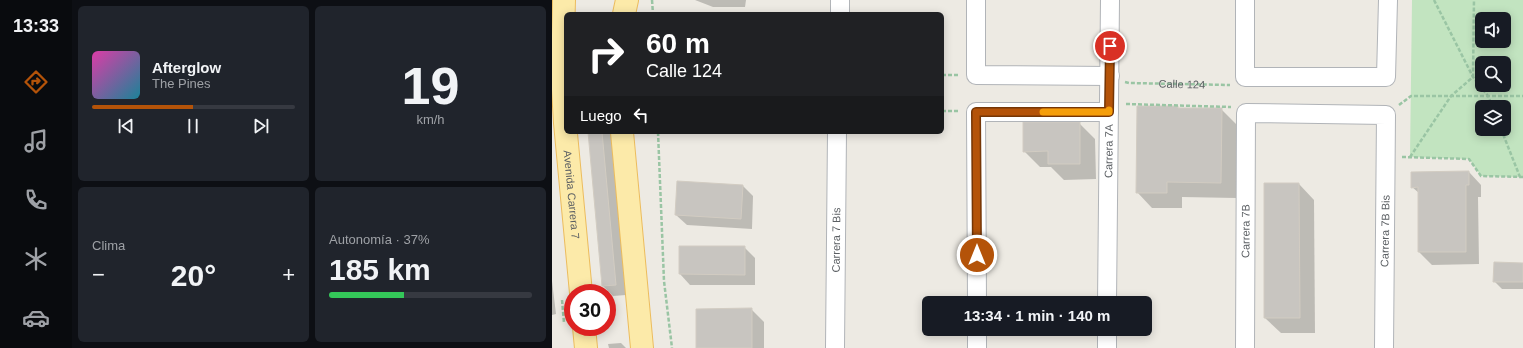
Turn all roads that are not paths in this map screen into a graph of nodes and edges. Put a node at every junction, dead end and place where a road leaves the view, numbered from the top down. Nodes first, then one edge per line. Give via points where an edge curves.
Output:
1 (564, 0) edge
2 (626, 0) edge
3 (840, 0) edge
4 (976, 0) edge
5 (1110, 0) edge
6 (1245, 0) edge
7 (1388, 0) edge
8 (624, 12) edge
9 (840, 12) edge
10 (1110, 76) junction
11 (564, 106) edge
12 (1109, 112) junction
13 (1246, 114) joint
14 (566, 134) edge
15 (622, 134) edge
16 (836, 134) edge
17 (580, 284) edge
18 (977, 296) edge
19 (1107, 296) edge
20 (585, 336) edge
21 (977, 336) edge
22 (1107, 336) edge
23 (586, 348) edge
24 (642, 348) edge
25 (835, 348) edge
26 (977, 348) edge
27 (1107, 348) edge
28 (1245, 348) edge
29 (1384, 348) edge

1 - 11 main road, Avenida Carrera 7
2 - 8 main road
3 - 9 street
4 - 10 street via 976,75
5 - 10 street, Carrera 7A
6 - 7 street via 1245,77 1386,77
10 - 12 street, Carrera 7A
12 - 18 street via 976,112
12 - 19 street, Carrera 7A
13 - 28 street, Carrera 7B
13 - 29 street, Carrera 7B Bis via 1386,115
14 - 17 main road, Avenida Carrera 7
15 - 24 main road
16 - 25 street, Carrera 7 Bis
20 - 23 main road
21 - 26 street
22 - 27 street

